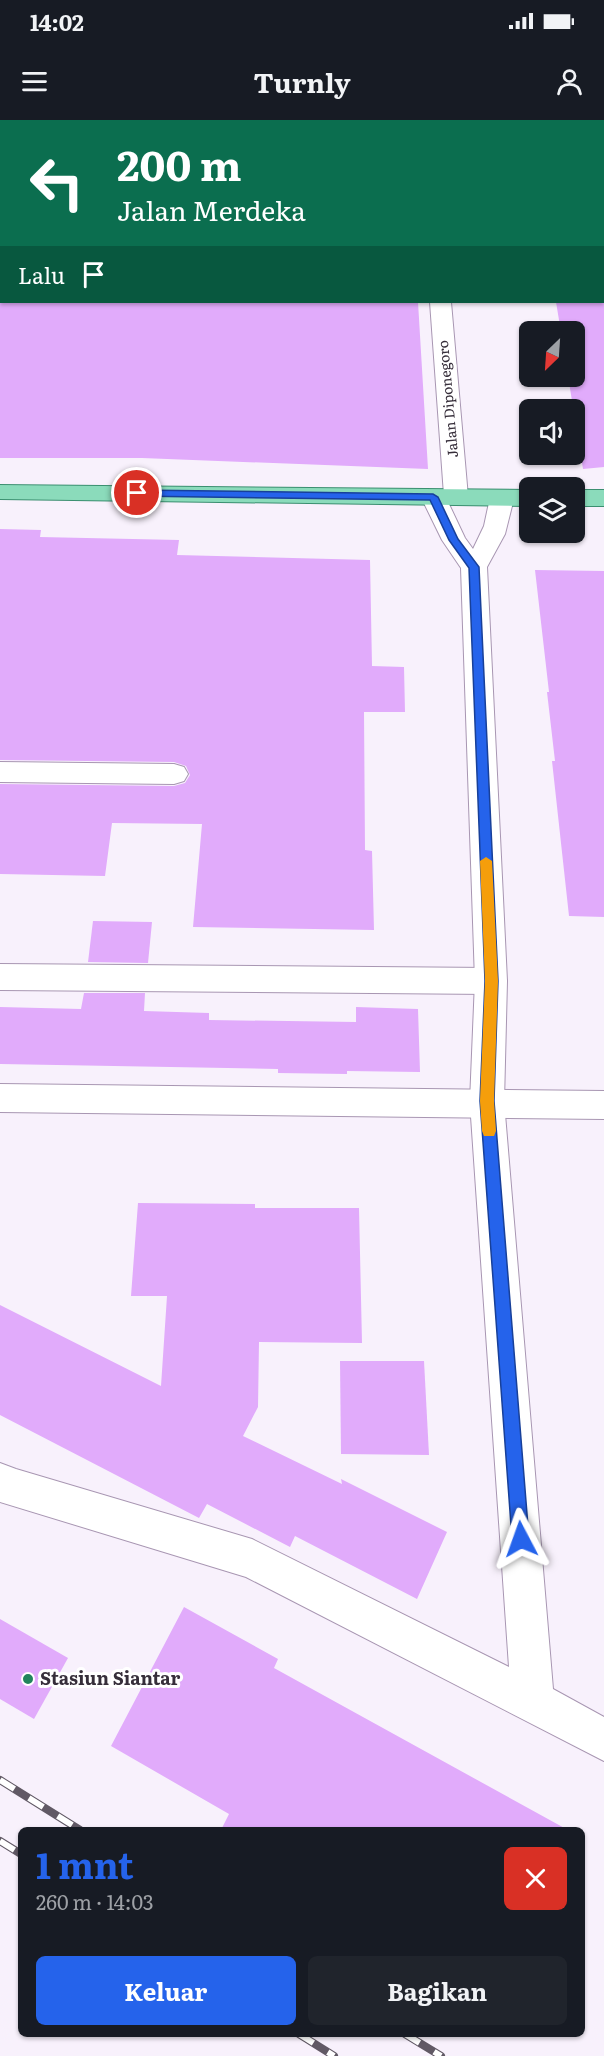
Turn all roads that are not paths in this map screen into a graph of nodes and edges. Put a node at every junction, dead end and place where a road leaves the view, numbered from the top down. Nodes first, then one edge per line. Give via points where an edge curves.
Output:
1 (440, 303) edge
2 (0, 492) edge
3 (445, 497) junction
4 (502, 498) junction
5 (519, 498) edge
6 (585, 498) edge
7 (604, 498) edge
8 (474, 567) junction
9 (0, 772) edge
10 (174, 774) dead end
11 (0, 977) edge
12 (491, 981) junction
13 (0, 1098) edge
14 (487, 1101) junction
15 (604, 1105) edge
16 (0, 1482) edge
17 (533, 1701) junction
18 (604, 1740) edge

1 - 3 street, Jalan Diponegoro
2 - 3 main road
3 - 4 main road
3 - 8 street, Jalan Diponegoro via 454,540
4 - 5 main road
4 - 8 street via 494,534
6 - 7 main road
8 - 12 street
9 - 10 street
11 - 12 street
12 - 14 street
13 - 14 street
14 - 15 street
14 - 17 street
16 - 17 street via 252,1559
17 - 18 street

